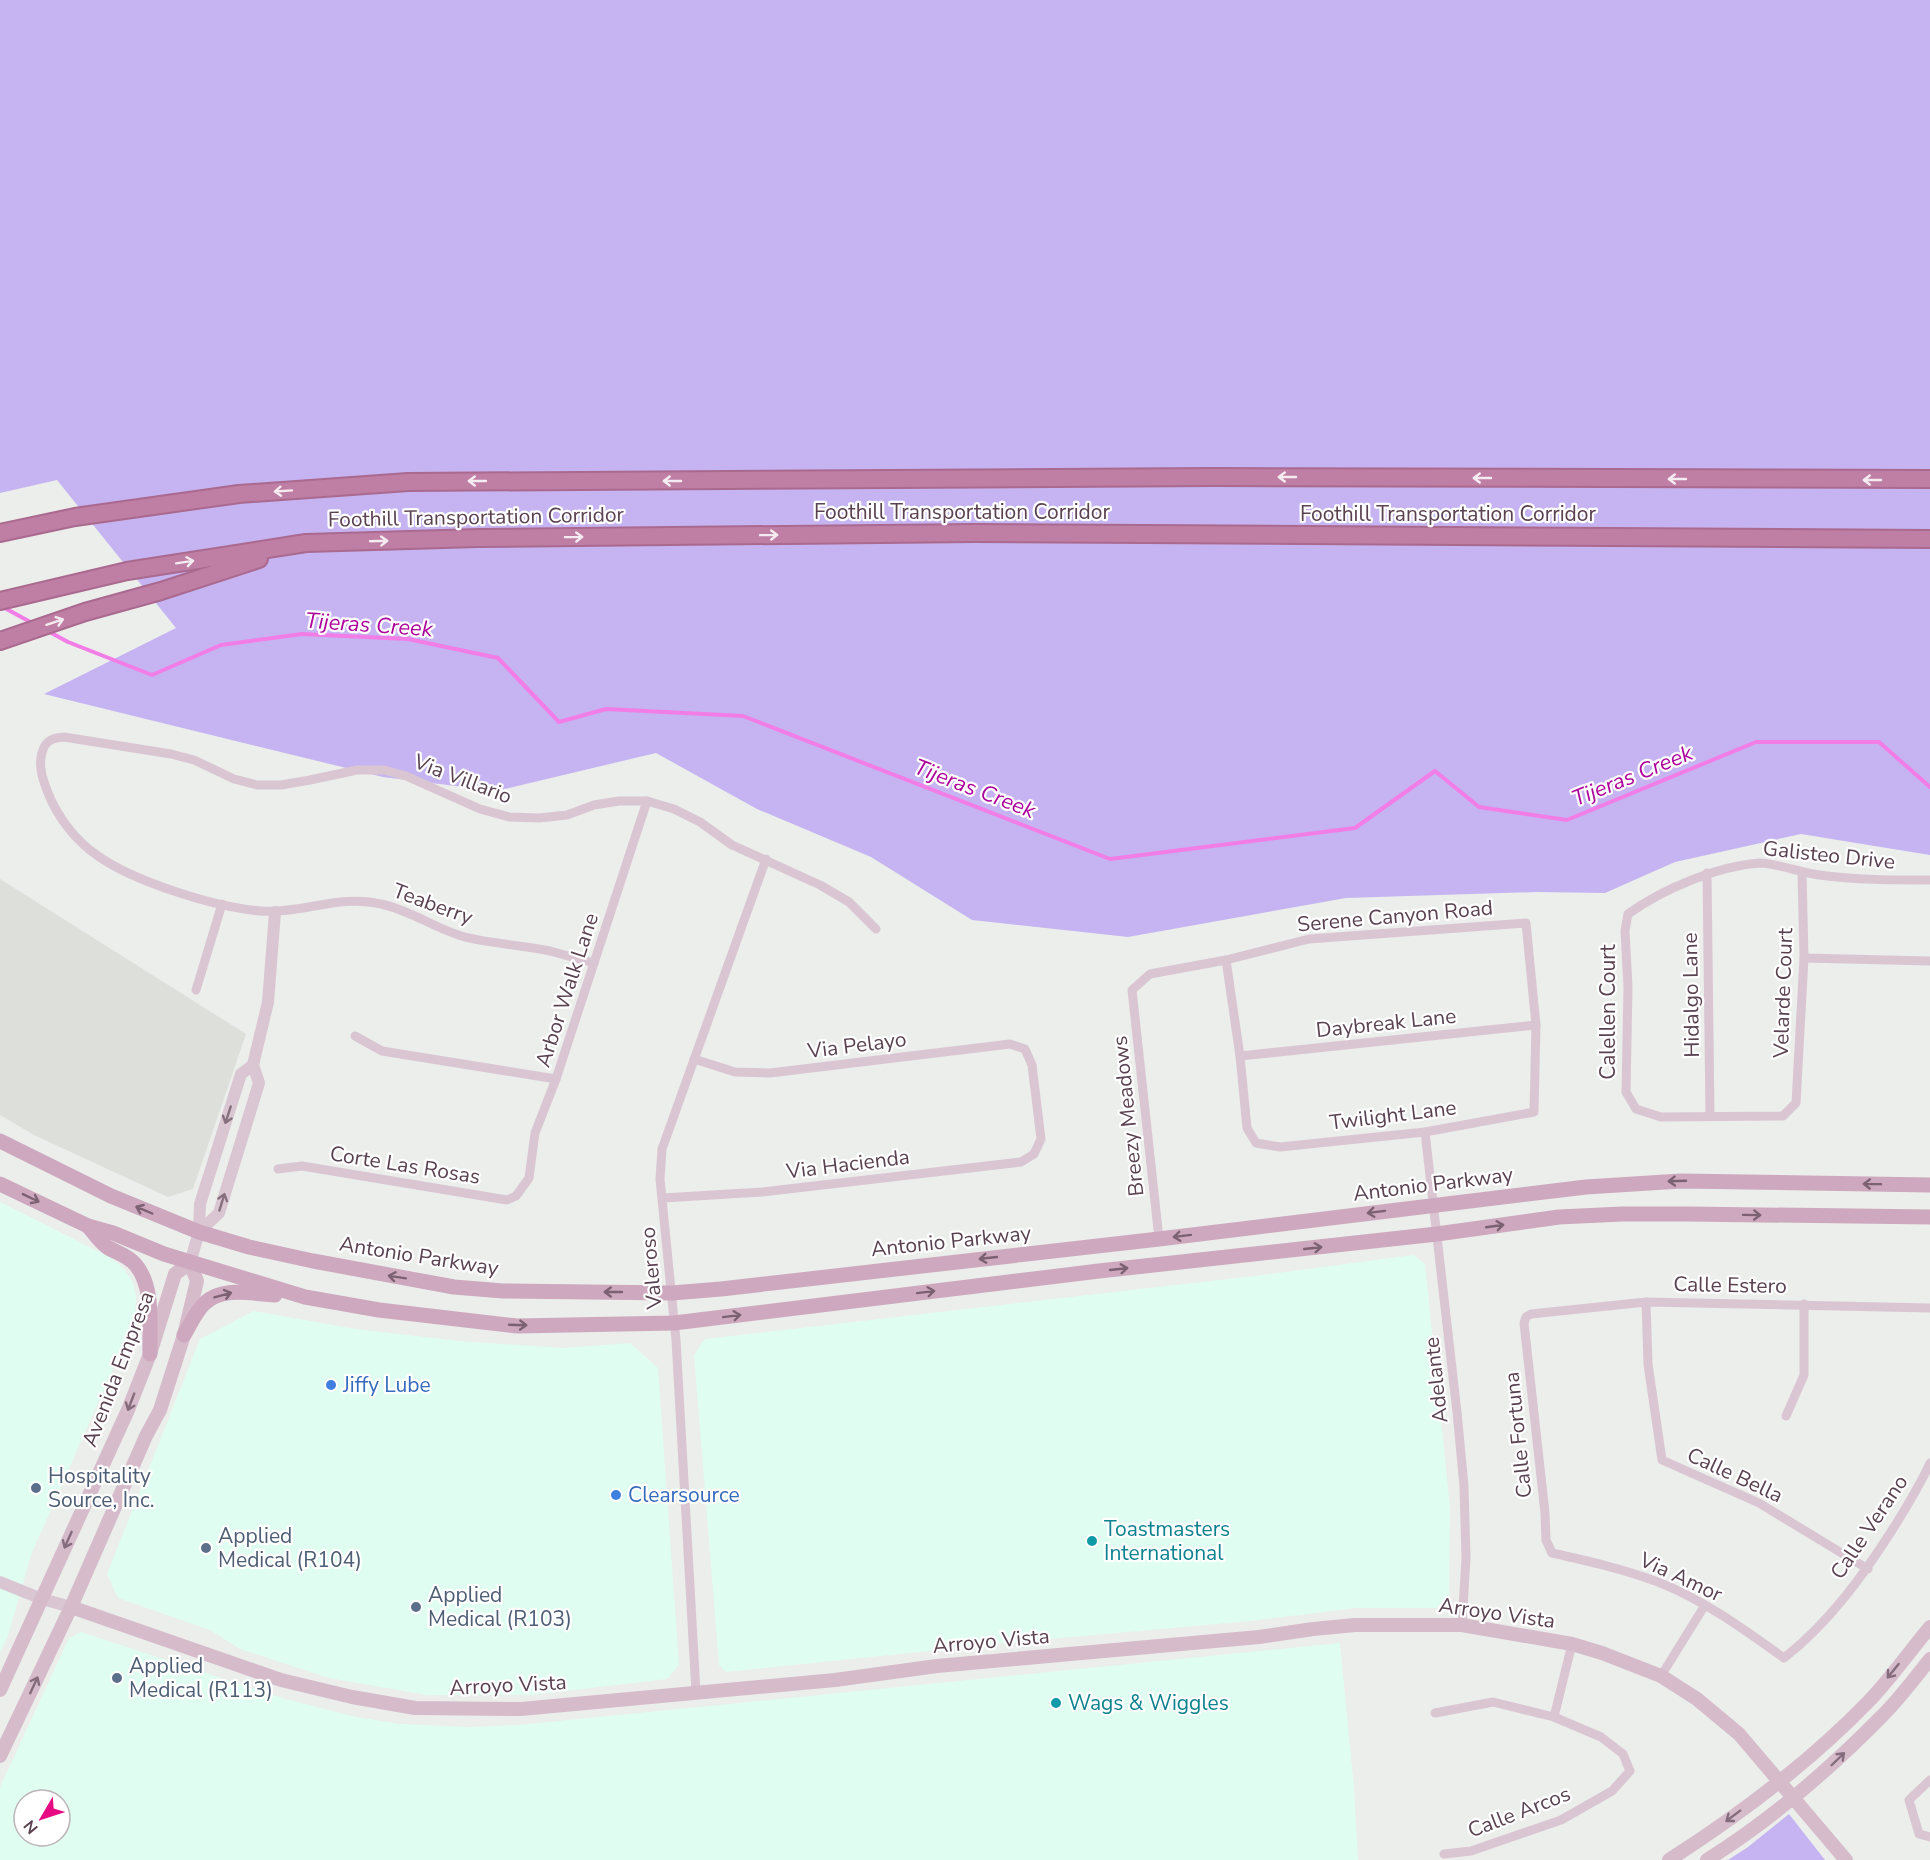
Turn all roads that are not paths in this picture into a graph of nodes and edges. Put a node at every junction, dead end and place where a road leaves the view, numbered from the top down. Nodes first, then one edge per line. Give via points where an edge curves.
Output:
1 (1930, 479) edge
2 (75, 517) junction
3 (0, 527) edge
4 (0, 533) edge
5 (1930, 539) edge
6 (306, 543) junction
7 (0, 601) edge
8 (0, 641) edge
9 (45, 743) joint
10 (647, 801) junction
11 (766, 859) junction
12 (1707, 873) junction
13 (1802, 873) junction
14 (1930, 880) edge
15 (222, 904) junction
16 (275, 912) junction
17 (1628, 914) joint
18 (876, 929) dead end
19 (1804, 958) junction
20 (1226, 960) junction
21 (1930, 961) edge
22 (594, 963) junction
23 (195, 990) dead end
24 (1132, 990) joint
25 (1536, 1025) junction
26 (355, 1036) dead end
27 (1240, 1056) junction
28 (694, 1059) junction
29 (253, 1065) junction
30 (556, 1079) junction
31 (1710, 1116) junction
32 (1425, 1132) junction
33 (0, 1141) edge
34 (1034, 1154) joint
35 (278, 1169) dead end
36 (0, 1184) edge
37 (1930, 1185) edge
38 (523, 1189) joint
39 (663, 1198) junction
40 (1434, 1205) junction
41 (1930, 1217) edge
42 (88, 1226) junction
43 (199, 1232) junction
44 (1437, 1234) junction
45 (1159, 1239) junction
46 (190, 1263) junction
47 (672, 1293) junction
48 (305, 1297) junction
49 (1646, 1302) junction
50 (1804, 1304) junction
51 (1930, 1308) edge
52 (1531, 1314) joint
53 (674, 1323) junction
54 (184, 1335) junction
55 (150, 1354) junction
56 (1786, 1416) dead end
57 (1930, 1463) edge
58 (1551, 1553) joint
59 (1868, 1569) junction
60 (0, 1582) edge
61 (42, 1599) junction
62 (1705, 1605) junction
63 (71, 1607) junction
64 (1462, 1625) junction
65 (1930, 1627) edge
66 (1572, 1644) junction
67 (1784, 1658) joint
68 (1930, 1659) edge
69 (1661, 1676) junction
70 (0, 1690) edge
71 (696, 1692) junction
72 (1435, 1713) dead end
73 (1554, 1717) junction
74 (0, 1756) edge
75 (1930, 1780) edge
76 (1780, 1781) junction
77 (1794, 1797) junction
78 (1930, 1837) edge
79 (1444, 1854) dead end
80 (1669, 1860) edge
81 (1707, 1860) edge
82 (1846, 1860) edge

1 -> 2 highway, Foothill Transportation Corridor via 1214,477 408,482 239,494
2 - 3 highway
2 - 4 highway, Foothill Transportation Corridor
6 -> 5 highway, Foothill Transportation Corridor via 974,533
7 -> 6 highway, Foothill Transportation Corridor via 128,571
8 -> 6 highway
9 - 10 street, Via Villario via 64,737 171,754 257,785 357,770 384,770 509,817 567,815 594,805
9 - 15 street, Teaberry via 40,762 43,780 51,801 76,837 98,856 129,873
10 - 11 street, Via Villario via 674,808 732,845
10 - 22 street, Arbor Walk Lane
11 - 18 street, Via Villario via 849,902
11 - 28 street, Valeroso
12 - 13 street, Galisteo Drive via 1762,863
12 - 17 street, Galisteo Drive via 1649,898
12 - 31 street, Hidalgo Lane
13 - 14 street, Galisteo Drive via 1854,880
13 - 19 street, Velarde Court
15 - 16 street, Teaberry
15 - 23 street
16 - 22 street, Teaberry via 340,901 380,903 466,937
16 - 29 street, Avenida Empresa via 268,1002
17 - 31 street, Calellen Court via 1626,1092 1636,1109 1661,1117
19 - 21 street
19 - 31 street, Velarde Court via 1796,1103 1783,1116
20 - 24 street, Serene Canyon Road via 1150,974
20 - 25 street, Serene Canyon Road via 1309,939 1526,923
20 - 27 street
22 - 30 street, Arbor Walk Lane
24 - 45 street, Breezy Meadows
25 - 27 street, Daybreak Lane
25 - 32 street, Twilight Lane via 1534,1112
26 - 30 street via 382,1051
27 - 32 street, Twilight Lane via 1247,1128 1256,1143 1280,1147
28 - 34 street, Via Pelayo via 735,1072 770,1073 1010,1044 1025,1050 1032,1065 1041,1140
28 - 39 street, Valeroso via 662,1149
29 -> 43 street, Avenida Empresa via 241,1074 200,1204
43 -> 29 street, Avenida Empresa via 219,1213 259,1083
30 - 38 street, Arbor Walk Lane via 535,1133 529,1178
32 - 40 street, Adelante
43 -> 33 main road, Antonio Parkway via 101,1192
34 - 39 street, Via Hacienda via 1021,1162 762,1192
35 - 38 street, Corte Las Rosas via 302,1166 507,1200
36 -> 42 main road
37 -> 40 main road, Antonio Parkway via 1682,1180
39 - 47 street, Valeroso
40 - 44 street, Adelante
40 -> 45 main road, Antonio Parkway
44 -> 41 main road via 1559,1217 1622,1214
42 - 46 main road
42 - 55 main road via 106,1246 123,1254 139,1270 150,1305
43 - 46 street, Avenida Empresa
47 -> 43 main road, Antonio Parkway via 454,1287 313,1261
53 -> 44 main road
44 - 64 street, Adelante via 1464,1486 1466,1558
45 -> 47 main road, Antonio Parkway
46 - 48 main road
46 - 54 main road, Avenida Empresa via 197,1281
46 - 55 main road, Avenida Empresa via 175,1274
47 - 53 street, Valeroso
48 -> 53 main road via 516,1326
54 -> 48 main road via 205,1303 225,1293
49 - 50 street, Calle Estero
49 - 52 street, Calle Estero
49 - 59 street, Calle Bella via 1648,1364 1662,1460 1759,1503
50 - 51 street, Calle Estero
50 - 56 street via 1804,1375
52 - 58 street, Calle Fortuna via 1524,1323 1524,1333 1546,1540
53 - 71 street, Valeroso
54 - 63 main road, Avenida Empresa via 160,1410
55 -> 61 main road, Avenida Empresa via 111,1450
57 - 59 street, Calle Verano
58 - 62 street, Via Amor via 1606,1565 1660,1583
59 - 67 street, Calle Verano via 1808,1639
60 - 61 street
61 - 63 street
61 - 70 main road, Avenida Empresa
62 - 67 street, Via Amor
62 - 69 street
63 - 71 main road, Arroyo Vista via 281,1680 415,1708 521,1708
74 -> 63 main road, Avenida Empresa
64 - 66 main road, Arroyo Vista
64 - 71 main road, Arroyo Vista via 1313,1629
65 -> 76 main road via 1870,1700 1819,1750
66 - 69 main road, Arroyo Vista
66 - 73 street
77 -> 68 main road via 1885,1713
69 - 76 main road, Arroyo Vista via 1697,1699 1739,1734
72 - 73 street via 1493,1702
73 - 79 street, Calle Arcos via 1602,1737 1623,1754 1630,1771 1612,1791 1561,1820 1471,1851
75 - 78 street via 1909,1800 1918,1834
76 - 77 main road, Arroyo Vista
76 -> 80 main road
77 - 81 main road
77 - 82 main road, Arroyo Vista

